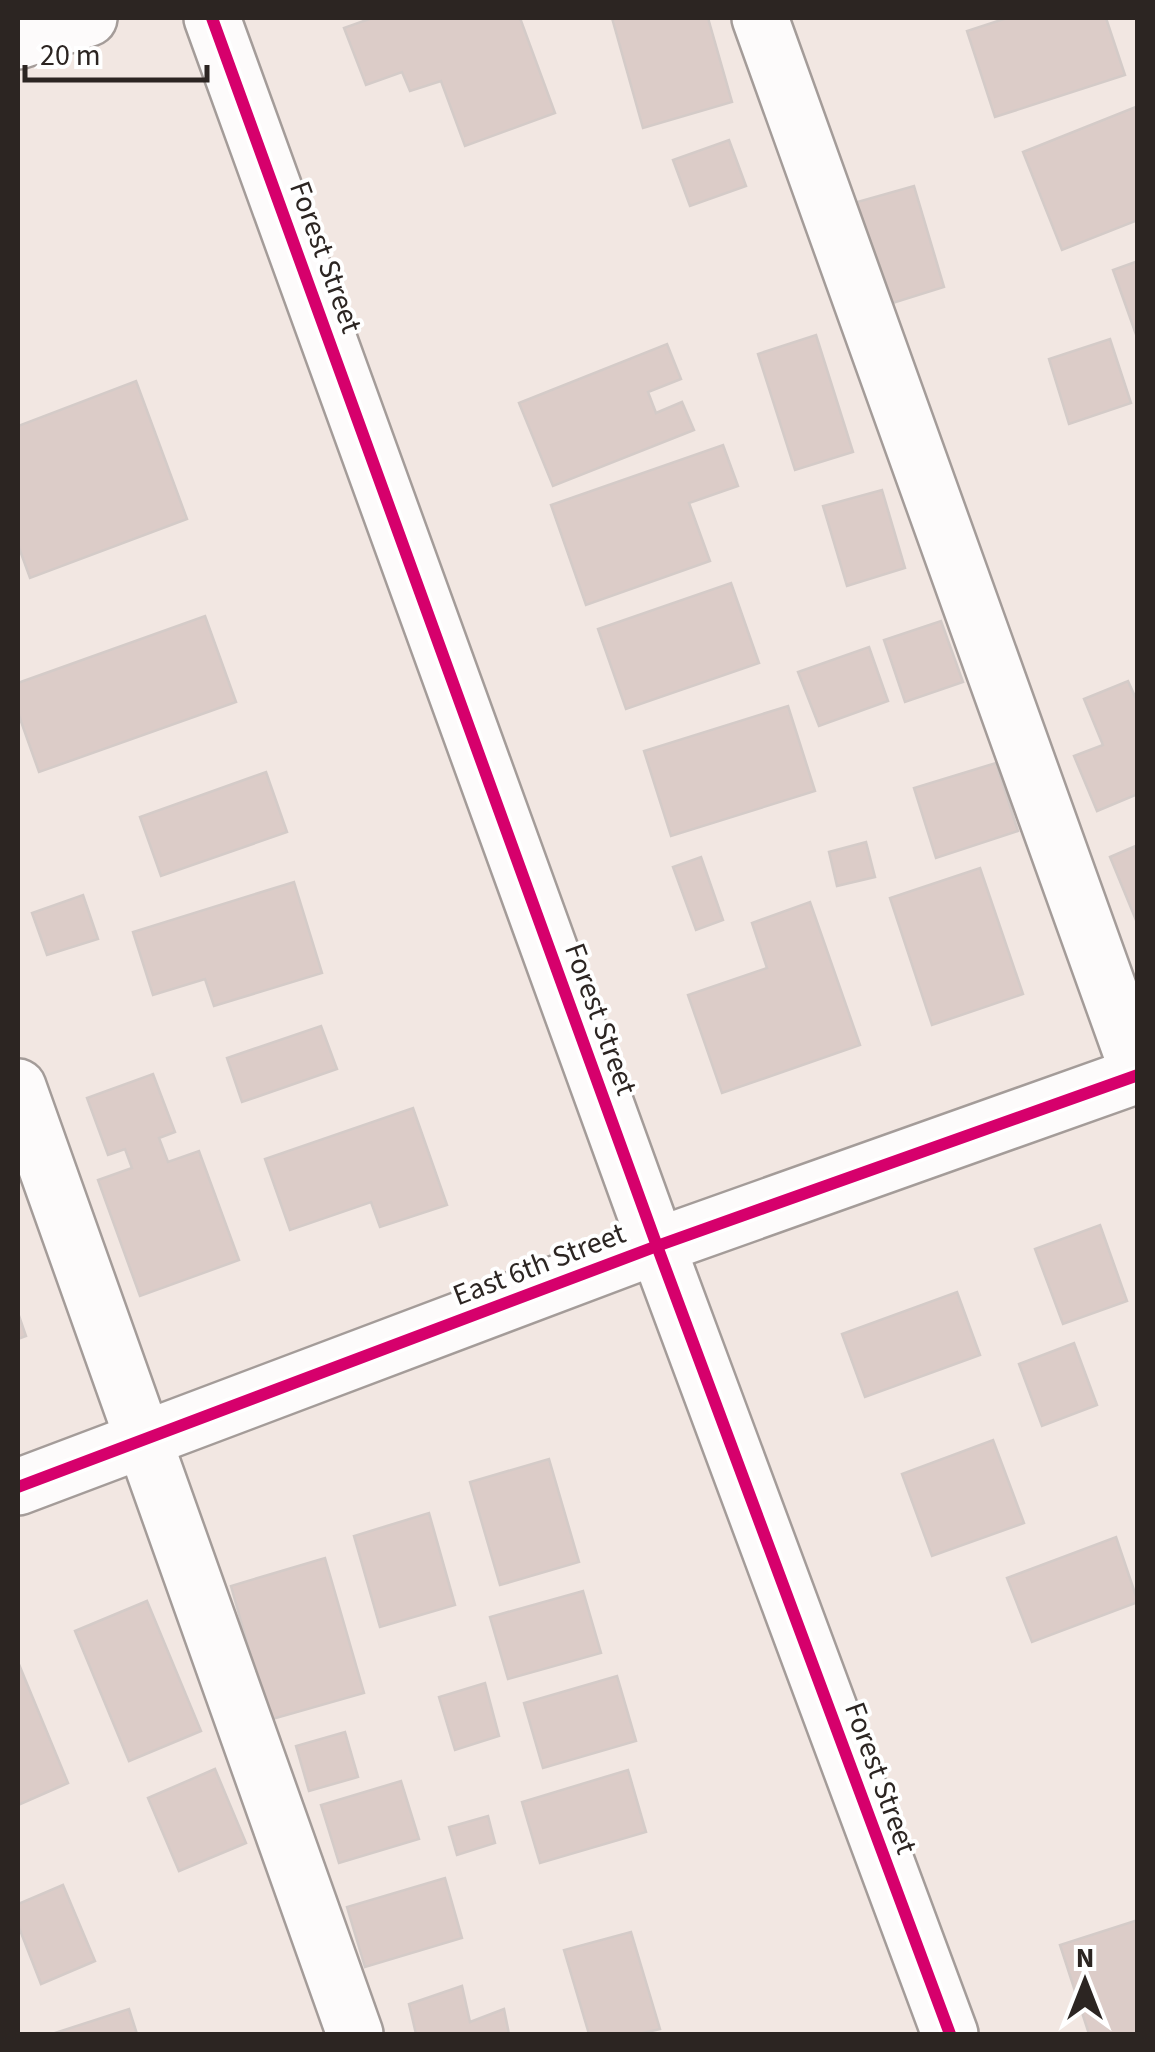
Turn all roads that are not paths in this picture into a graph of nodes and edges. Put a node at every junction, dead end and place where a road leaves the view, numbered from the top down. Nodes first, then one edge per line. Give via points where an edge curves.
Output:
1 (89, 18) edge
2 (212, 18) edge
3 (760, 18) edge
4 (18, 41) edge
5 (1138, 1073) edge
6 (18, 1087) edge
7 (657, 1246) junction
8 (145, 1441) junction
9 (18, 1487) edge
10 (356, 2034) edge
11 (950, 2034) edge

1 - 4 street
2 - 7 street, Forest Street
3 - 5 street
5 - 7 street, East 6th Street
6 - 8 street
7 - 8 street, East 6th Street
7 - 11 street, Forest Street
8 - 9 street, East 6th Street
8 - 10 street

